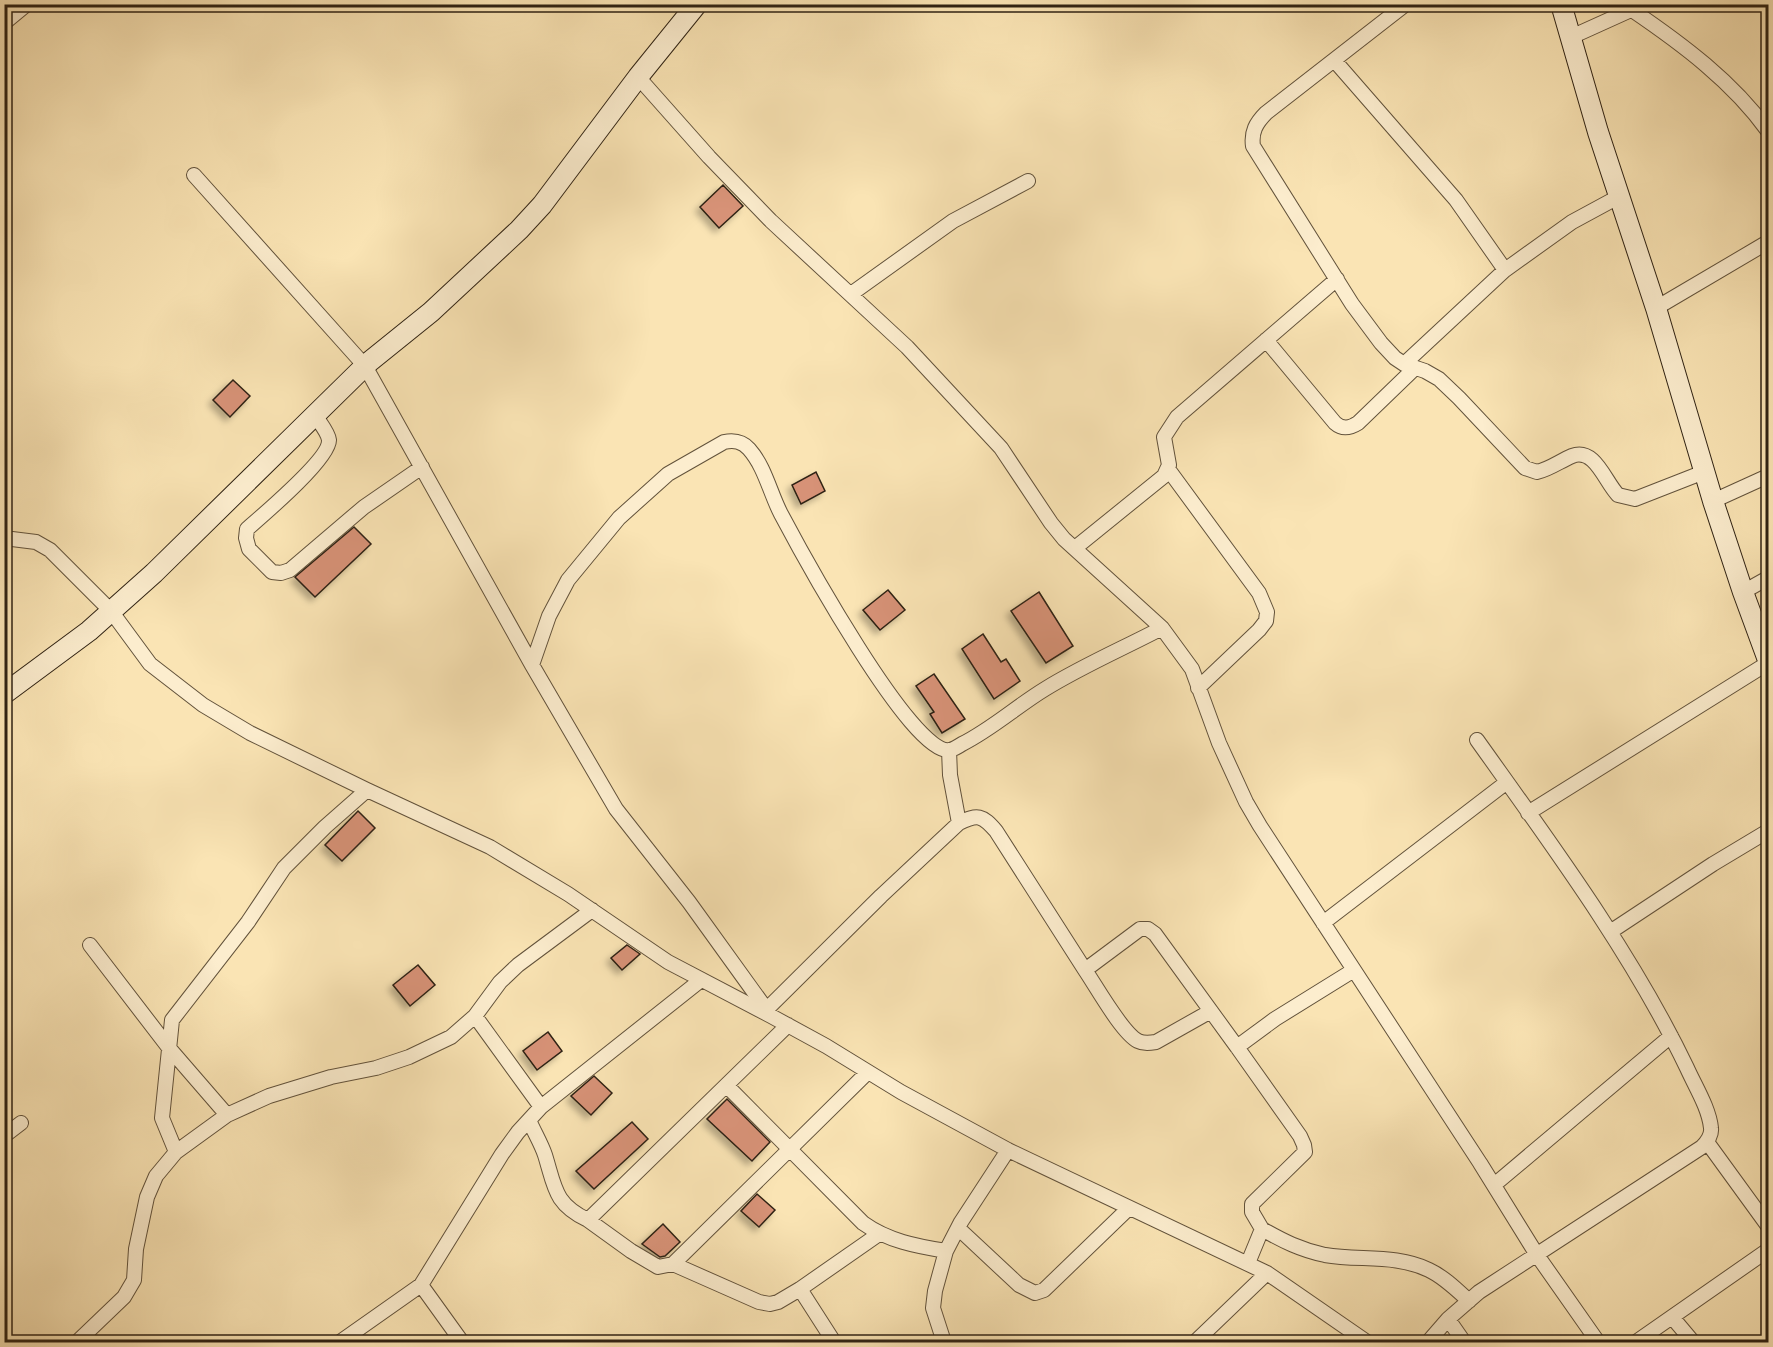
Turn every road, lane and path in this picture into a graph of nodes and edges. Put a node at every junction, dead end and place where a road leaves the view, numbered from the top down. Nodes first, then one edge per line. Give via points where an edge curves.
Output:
1 (27, 4) edge
2 (698, 4) edge
3 (1406, 4) edge
4 (1561, 4) edge
5 (1638, 7) edge
6 (4, 23) edge
7 (1571, 38) junction
8 (1334, 60) junction
9 (638, 77) junction
10 (1768, 131) edge
11 (194, 175) dead end
12 (1028, 181) dead end
13 (1620, 196) junction
14 (1768, 242) edge
15 (1505, 270) junction
16 (1337, 279) junction
17 (851, 294) junction
18 (1656, 308) junction
19 (1266, 340) junction
20 (366, 366) junction
21 (1410, 366) junction
22 (315, 415) junction
23 (422, 467) junction
24 (1168, 469) junction
25 (1704, 472) junction
26 (1768, 476) edge
27 (1713, 501) junction
28 (4, 538) edge
29 (1075, 548) junction
30 (1768, 578) edge
31 (1743, 592) junction
32 (111, 611) junction
33 (1162, 627) junction
34 (1768, 662) edge
35 (532, 665) junction
36 (1198, 688) junction
37 (4, 693) edge
38 (1477, 740) dead end
39 (949, 750) junction
40 (1507, 782) junction
41 (367, 790) junction
42 (1528, 813) junction
43 (959, 823) junction
44 (1768, 831) edge
45 (592, 910) junction
46 (1323, 923) junction
47 (1610, 932) junction
48 (90, 945) dead end
49 (1085, 970) junction
50 (1354, 970) junction
51 (701, 980) junction
52 (1211, 1011) junction
53 (769, 1012) junction
54 (475, 1016) junction
55 (788, 1025) junction
56 (1671, 1036) junction
57 (1237, 1047) junction
58 (169, 1048) junction
59 (868, 1072) junction
60 (727, 1086) junction
61 (541, 1107) junction
62 (227, 1115) junction
63 (529, 1120) junction
64 (21, 1123) dead end
65 (4, 1136) edge
66 (1707, 1142) junction
67 (789, 1149) junction
68 (1008, 1150) junction
69 (176, 1152) junction
70 (1494, 1185) junction
71 (1129, 1208) junction
72 (588, 1220) junction
73 (1768, 1226) edge
74 (958, 1228) junction
75 (1262, 1229) junction
76 (879, 1234) junction
77 (1768, 1250) edge
78 (946, 1251) junction
79 (1537, 1255) junction
80 (1248, 1263) junction
81 (673, 1264) junction
82 (1267, 1273) junction
83 (421, 1285) junction
84 (800, 1289) junction
85 (1469, 1301) junction
86 (1672, 1317) junction
87 (1448, 1319) junction
88 (77, 1342) edge
89 (340, 1342) edge
90 (462, 1342) edge
91 (834, 1342) edge
92 (944, 1342) edge
93 (1195, 1342) edge
94 (1367, 1342) edge
95 (1428, 1342) edge
96 (1464, 1342) edge
97 (1598, 1342) edge
98 (1636, 1342) edge
99 (1692, 1342) edge

1 - 6 street
2 - 9 street
3 - 8 street
4 - 7 street
5 - 7 street
5 - 10 street via 1731,89
7 - 13 street
8 - 15 street via 1456,200
8 - 16 street via 1266,113 1256,125 1252,146
9 - 17 street via 771,221
9 - 20 street via 519,230
11 - 20 street
12 - 17 street via 953,221
13 - 15 street via 1572,222
13 - 18 street
14 - 18 street
15 - 21 street
16 - 19 street
16 - 21 street via 1381,343
17 - 29 street via 907,347 1001,448 1051,523
18 - 25 street
19 - 21 street via 1343,428 1358,423
19 - 24 street via 1177,417 1164,437
20 - 22 street
20 - 23 street
21 - 25 street via 1439,379 1532,472 1578,454 1585,455 1618,495 1635,499
22 - 23 street via 329,439 327,448 318,462 247,530 249,549 272,572 290,570 364,507
22 - 32 street
23 - 35 street
24 - 29 street via 1160,481
24 - 36 street via 1251,580 1267,612 1259,630
25 - 27 street
26 - 27 street
27 - 31 street
28 - 32 street via 36,542 50,550
29 - 33 street
30 - 31 street
31 - 34 street
32 - 37 street
32 - 41 street via 150,664 203,705 250,733
33 - 36 street via 1192,669
33 - 39 street via 1046,688 974,739
34 - 42 street
35 - 39 street via 549,616 568,580 619,518 668,474 724,442 738,442 750,450 762,470 825,596 856,647 928,740 939,749
35 - 53 street via 616,809
36 - 46 street via 1246,802
38 - 40 street
39 - 43 street
40 - 42 street
40 - 46 street
41 - 45 street via 490,847
41 - 58 street via 284,868 248,922 171,1020
42 - 47 street
43 - 49 street via 979,817 996,831
43 - 53 street via 880,896
44 - 47 street
45 - 51 street
45 - 54 street via 518,965
46 - 50 street
47 - 56 street
48 - 58 street
49 - 52 street via 1139,1042 1156,1042
49 - 52 street via 1140,929 1148,929
50 - 57 street
50 - 70 street
51 - 53 street
51 - 61 street
52 - 57 street
53 - 55 street
54 - 61 street
54 - 62 street via 451,1037 409,1058 279,1093
55 - 59 street
55 - 60 street
56 - 66 street via 1709,1119
56 - 70 street
57 - 75 street via 1305,1152 1252,1204
58 - 62 street
58 - 69 street via 162,1118
59 - 67 street
59 - 68 street
60 - 67 street
60 - 72 street
61 - 63 street
62 - 69 street
63 - 72 street via 553,1188 573,1213
63 - 83 street via 502,1154
64 - 65 street
66 - 73 street
66 - 79 street
67 - 76 street via 862,1223
67 - 81 street
68 - 71 street
68 - 74 street
69 - 88 street via 156,1176 147,1197 134,1280 124,1297
70 - 79 street
71 - 74 street via 1044,1290 1035,1293 1019,1285
71 - 80 street
72 - 81 street via 658,1267
74 - 78 street
75 - 80 street
75 - 85 street via 1288,1245 1327,1255 1409,1263 1437,1274
76 - 78 street
76 - 84 street
77 - 86 street
78 - 92 street via 933,1308
79 - 85 street
79 - 97 street
80 - 82 street
81 - 84 street via 759,1302 778,1302
82 - 93 street
82 - 94 street
83 - 89 street
83 - 90 street
84 - 91 street
85 - 87 street
86 - 98 street
86 - 99 street
87 - 95 street
87 - 96 street

